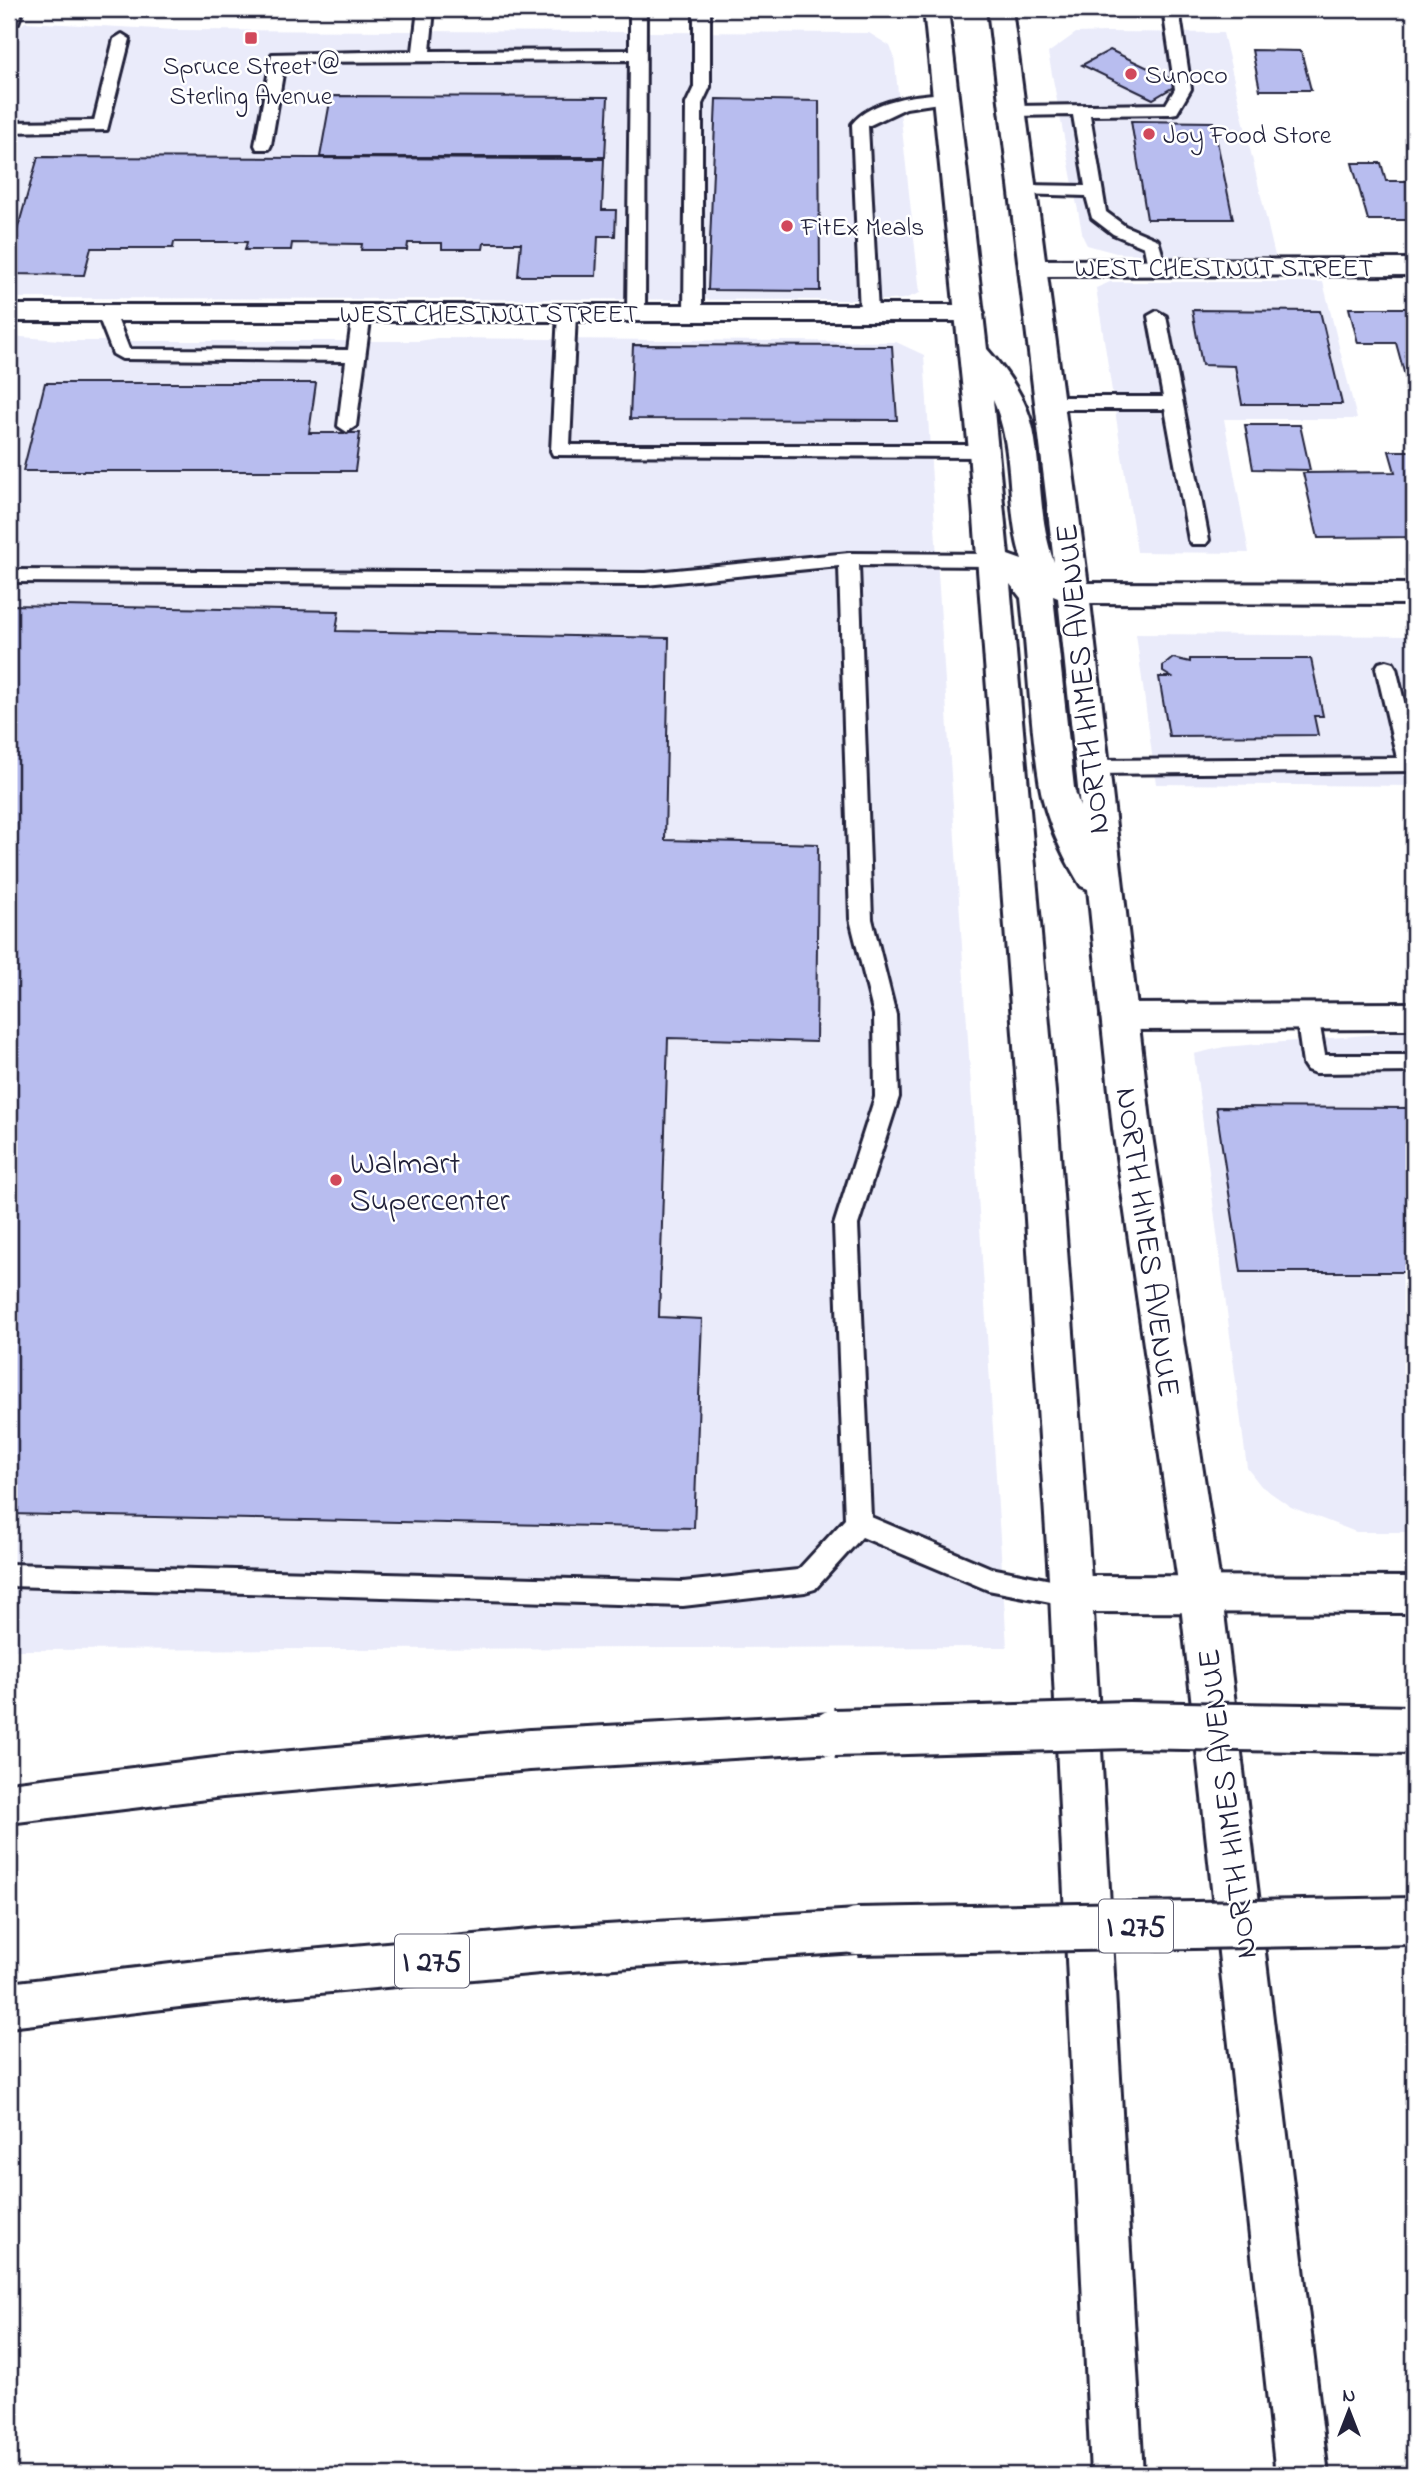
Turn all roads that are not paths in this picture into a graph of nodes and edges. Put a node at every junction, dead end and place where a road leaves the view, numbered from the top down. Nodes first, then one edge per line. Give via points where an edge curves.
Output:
1 (11, 9) edge
2 (426, 9) edge
3 (638, 9) edge
4 (702, 9) edge
5 (936, 9) edge
6 (1000, 9) edge
7 (1171, 9) edge
8 (9, 18) edge
9 (122, 39) dead end
10 (637, 55) junction
11 (421, 56) junction
12 (946, 98) junction
13 (1013, 111) junction
14 (1082, 111) junction
15 (9, 127) edge
16 (262, 145) dead end
17 (1024, 190) junction
18 (1095, 191) junction
19 (1157, 267) junction
20 (1414, 267) edge
21 (1034, 268) junction
22 (9, 313) edge
23 (106, 313) junction
24 (362, 313) junction
25 (567, 313) junction
26 (636, 313) junction
27 (693, 313) junction
28 (870, 313) junction
29 (970, 313) junction
30 (1157, 316) dead end
31 (974, 352) junction
32 (356, 356) junction
33 (1050, 403) junction
34 (1173, 403) junction
35 (347, 426) dead end
36 (984, 451) junction
37 (1199, 540) dead end
38 (849, 559) junction
39 (993, 560) junction
40 (9, 576) edge
41 (1073, 593) junction
42 (1414, 594) edge
43 (1386, 667) dead end
44 (1091, 766) junction
45 (1105, 897) junction
46 (1307, 1016) junction
47 (1414, 1016) edge
48 (1119, 1017) junction
49 (1414, 1064) edge
50 (858, 1522) junction
51 (9, 1575) edge
52 (1071, 1594) junction
53 (1414, 1595) edge
54 (1201, 1596) junction
55 (1414, 1730) edge
56 (9, 1803) edge
57 (1414, 1921) edge
58 (9, 2005) edge
59 (1117, 2475) edge
60 (1302, 2475) edge

1 - 8 main road
2 - 11 lane
3 - 10 lane
4 - 27 lane via 702,87 694,104
5 - 12 main road
6 - 13 main road, NORTH HIMES AVENUE
7 - 14 lane via 1183,89 1171,109
9 - 15 lane via 101,127
10 - 11 lane
10 - 26 lane
11 - 16 lane via 278,57
12 - 28 lane via 913,100 877,112 860,124
12 - 29 main road
13 - 14 lane
13 - 17 main road, NORTH HIMES AVENUE
14 - 18 lane
17 - 18 lane
17 - 21 main road, NORTH HIMES AVENUE
18 - 19 lane via 1098,214 1119,230 1152,244
19 - 20 main road, WEST CHESTNUT STREET
19 - 21 main road, WEST CHESTNUT STREET
21 - 33 main road, NORTH HIMES AVENUE
22 - 23 main road, WEST CHESTNUT STREET
23 - 24 main road, WEST CHESTNUT STREET
23 - 32 lane via 122,354
24 - 25 main road, WEST CHESTNUT STREET
24 - 32 lane
25 - 26 main road, WEST CHESTNUT STREET
25 - 36 lane via 560,452
26 - 27 main road, WEST CHESTNUT STREET
27 - 28 main road, WEST CHESTNUT STREET
28 - 29 main road, WEST CHESTNUT STREET
29 - 31 main road
30 - 34 lane
31 - 36 main road
31 - 41 main road via 1008,398 1018,429 1030,536 1041,569 1055,586
32 - 35 lane
33 - 34 lane
33 - 41 main road, NORTH HIMES AVENUE
34 - 37 lane
36 - 39 main road
38 - 39 lane
38 - 40 lane via 646,579
38 - 50 lane via 861,919 885,1016 887,1097 846,1225
39 - 45 main road via 1015,569 1037,596 1056,788 1086,866
39 - 52 main road
41 - 42 main road
41 - 44 main road, NORTH HIMES AVENUE
43 - 44 lane via 1409,765
44 - 45 main road, NORTH HIMES AVENUE
45 - 48 main road, NORTH HIMES AVENUE
46 - 47 main road
46 - 48 main road
46 - 49 lane via 1315,1064
48 - 54 main road, NORTH HIMES AVENUE
50 - 51 lane via 805,1581 683,1594
50 - 52 lane via 988,1579
52 - 54 main road
52 - 59 main road
53 - 54 main road
54 - 60 main road, NORTH HIMES AVENUE
55 - 56 main road, bridge via 1129,1725 834,1733 516,1751 223,1777
57 - 58 main road, I 275, bridge via 857,1931 540,1951

